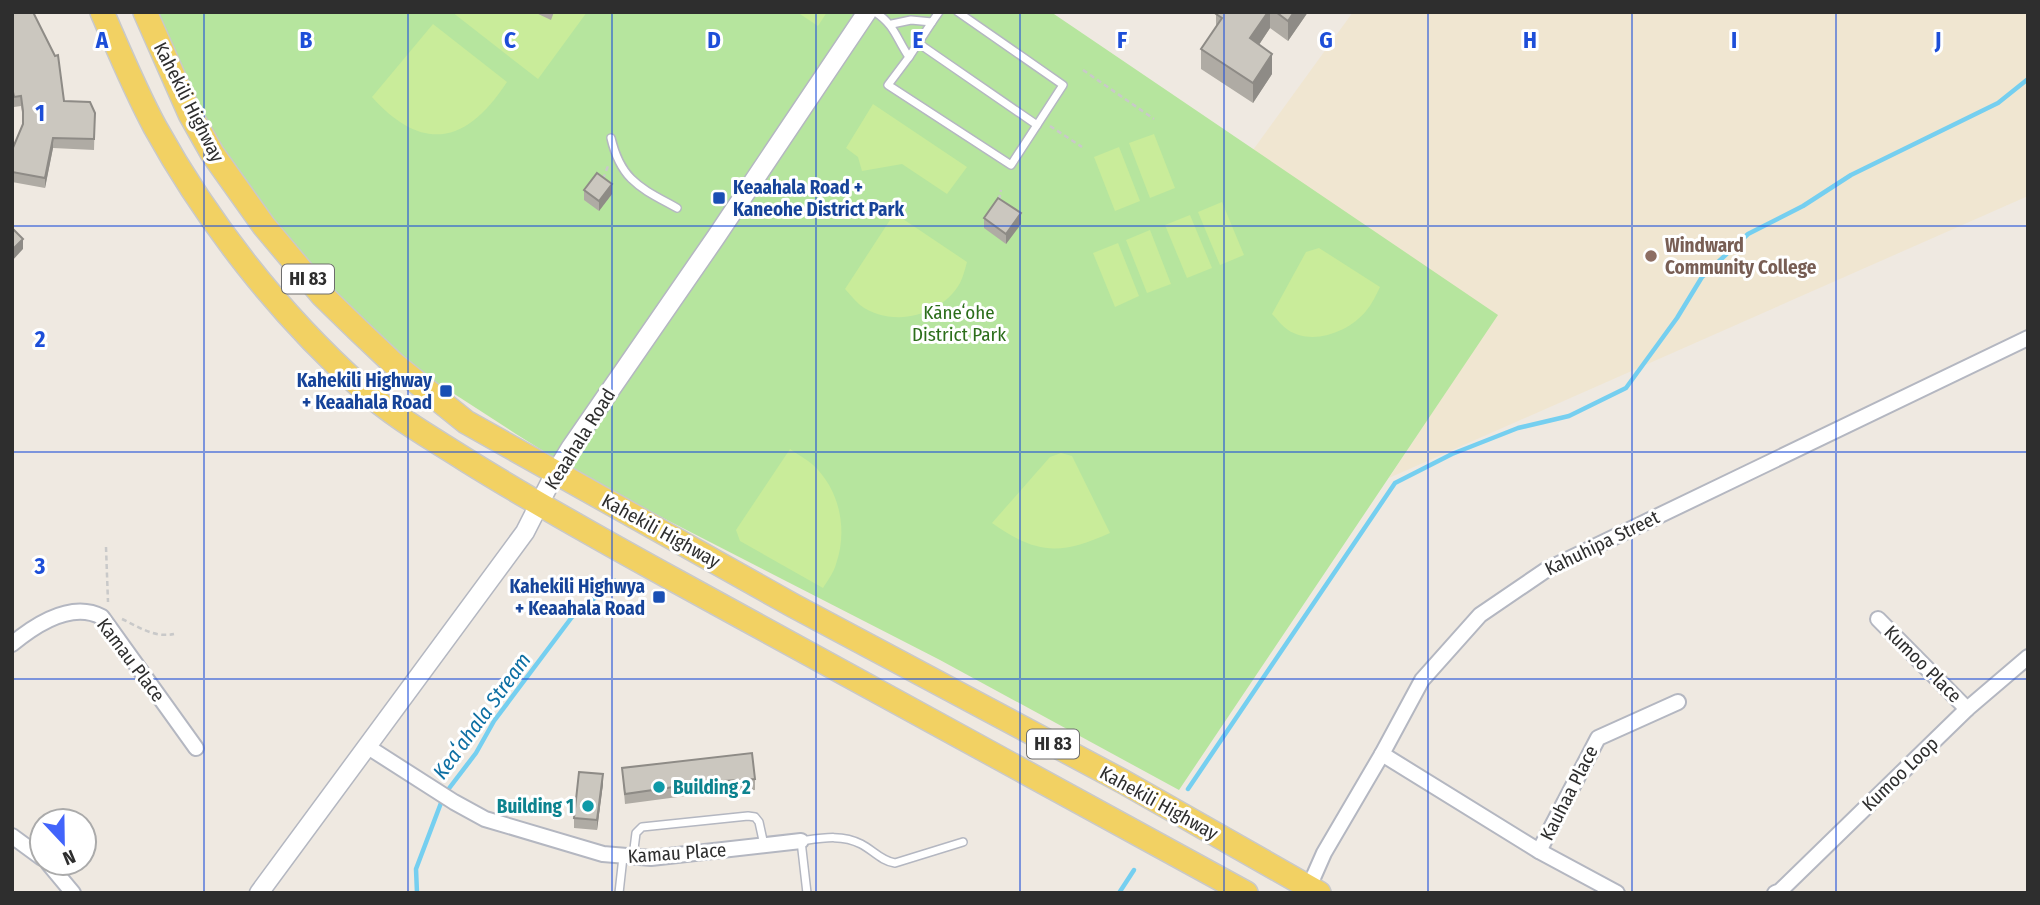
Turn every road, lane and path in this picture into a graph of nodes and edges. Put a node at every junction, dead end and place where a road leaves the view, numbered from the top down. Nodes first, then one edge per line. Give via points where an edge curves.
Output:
1 (102, 12) edge
2 (145, 12) edge
3 (867, 12) edge
4 (875, 12) edge
5 (939, 12) edge
6 (958, 12) edge
7 (932, 22) junction
8 (892, 24) junction
9 (918, 43) junction
10 (909, 57) junction
11 (1083, 70) dead end
12 (1154, 119) dead end
13 (1047, 123) dead end
14 (1037, 125) junction
15 (611, 138) dead end
16 (1082, 147) dead end
17 (615, 157) junction
18 (599, 185) edge
19 (1001, 190) dead end
20 (998, 203) edge
21 (677, 208) dead end
22 (2028, 338) edge
23 (555, 472) junction
24 (540, 506) junction
25 (106, 547) dead end
26 (105, 615) junction
27 (1878, 619) dead end
28 (174, 634) dead end
29 (12, 644) edge
30 (2028, 657) edge
31 (1678, 702) dead end
32 (1967, 709) junction
33 (368, 747) junction
34 (196, 748) dead end
35 (1382, 754) junction
36 (12, 836) edge
37 (801, 841) junction
38 (963, 842) dead end
39 (764, 845) junction
40 (28, 848) edge
41 (1539, 851) junction
42 (628, 858) junction
43 (60, 877) edge
44 (1311, 891) edge
45 (74, 893) edge
46 (258, 893) edge
47 (619, 893) edge
48 (807, 893) edge
49 (1246, 893) edge
50 (1617, 893) edge
51 (1774, 893) edge

1 - 24 main road, Kahekili Highway / HI 83 via 176,163 221,230 285,309 389,411
2 - 23 main road, Kahekili Highway / HI 83 via 212,153 292,262 358,330 430,394 466,422
3 - 23 street, Keaahala Road
4 - 8 lane
5 - 7 lane
6 - 14 lane via 1063,85
7 - 8 lane
7 - 9 lane
8 - 10 lane
9 - 10 lane
9 - 14 lane
10 - 14 lane via 888,85 1011,165
11 - 12 path
13 - 16 path
15 - 17 lane
17 - 18 path
17 - 21 lane via 641,189
19 - 20 path
22 - 35 street, Kahuhipa Street via 1546,570 1512,591 1480,615 1422,680
23 - 24 street, Keaahala Road
23 - 44 main road, Kahekili Highway / HI 83 via 1122,781
24 - 33 street, Keaahala Road
24 - 49 main road, Kahekili Highway / HI 83
25 - 26 path
26 - 28 path via 152,634
26 - 29 street, Kamau Place via 80,611 50,619
26 - 34 street, Kamau Place
27 - 32 street, Kumoo Place
30 - 32 street, Kumoo Loop
31 - 41 street, Kauhaa Place via 1598,738
32 - 51 street, Kumoo Loop
33 - 42 street, Kamau Place via 495,823
33 - 46 street, Keaahala Road
35 - 41 street
35 - 44 street, Kahuhipa Street via 1324,853
36 - 40 street
37 - 38 lane via 851,839 895,863
37 - 39 street, Kamau Place
37 - 48 lane
39 - 42 street, Kamau Place
39 - 42 lane via 760,822 748,816 642,827
41 - 50 street
42 - 47 lane
43 - 45 street

